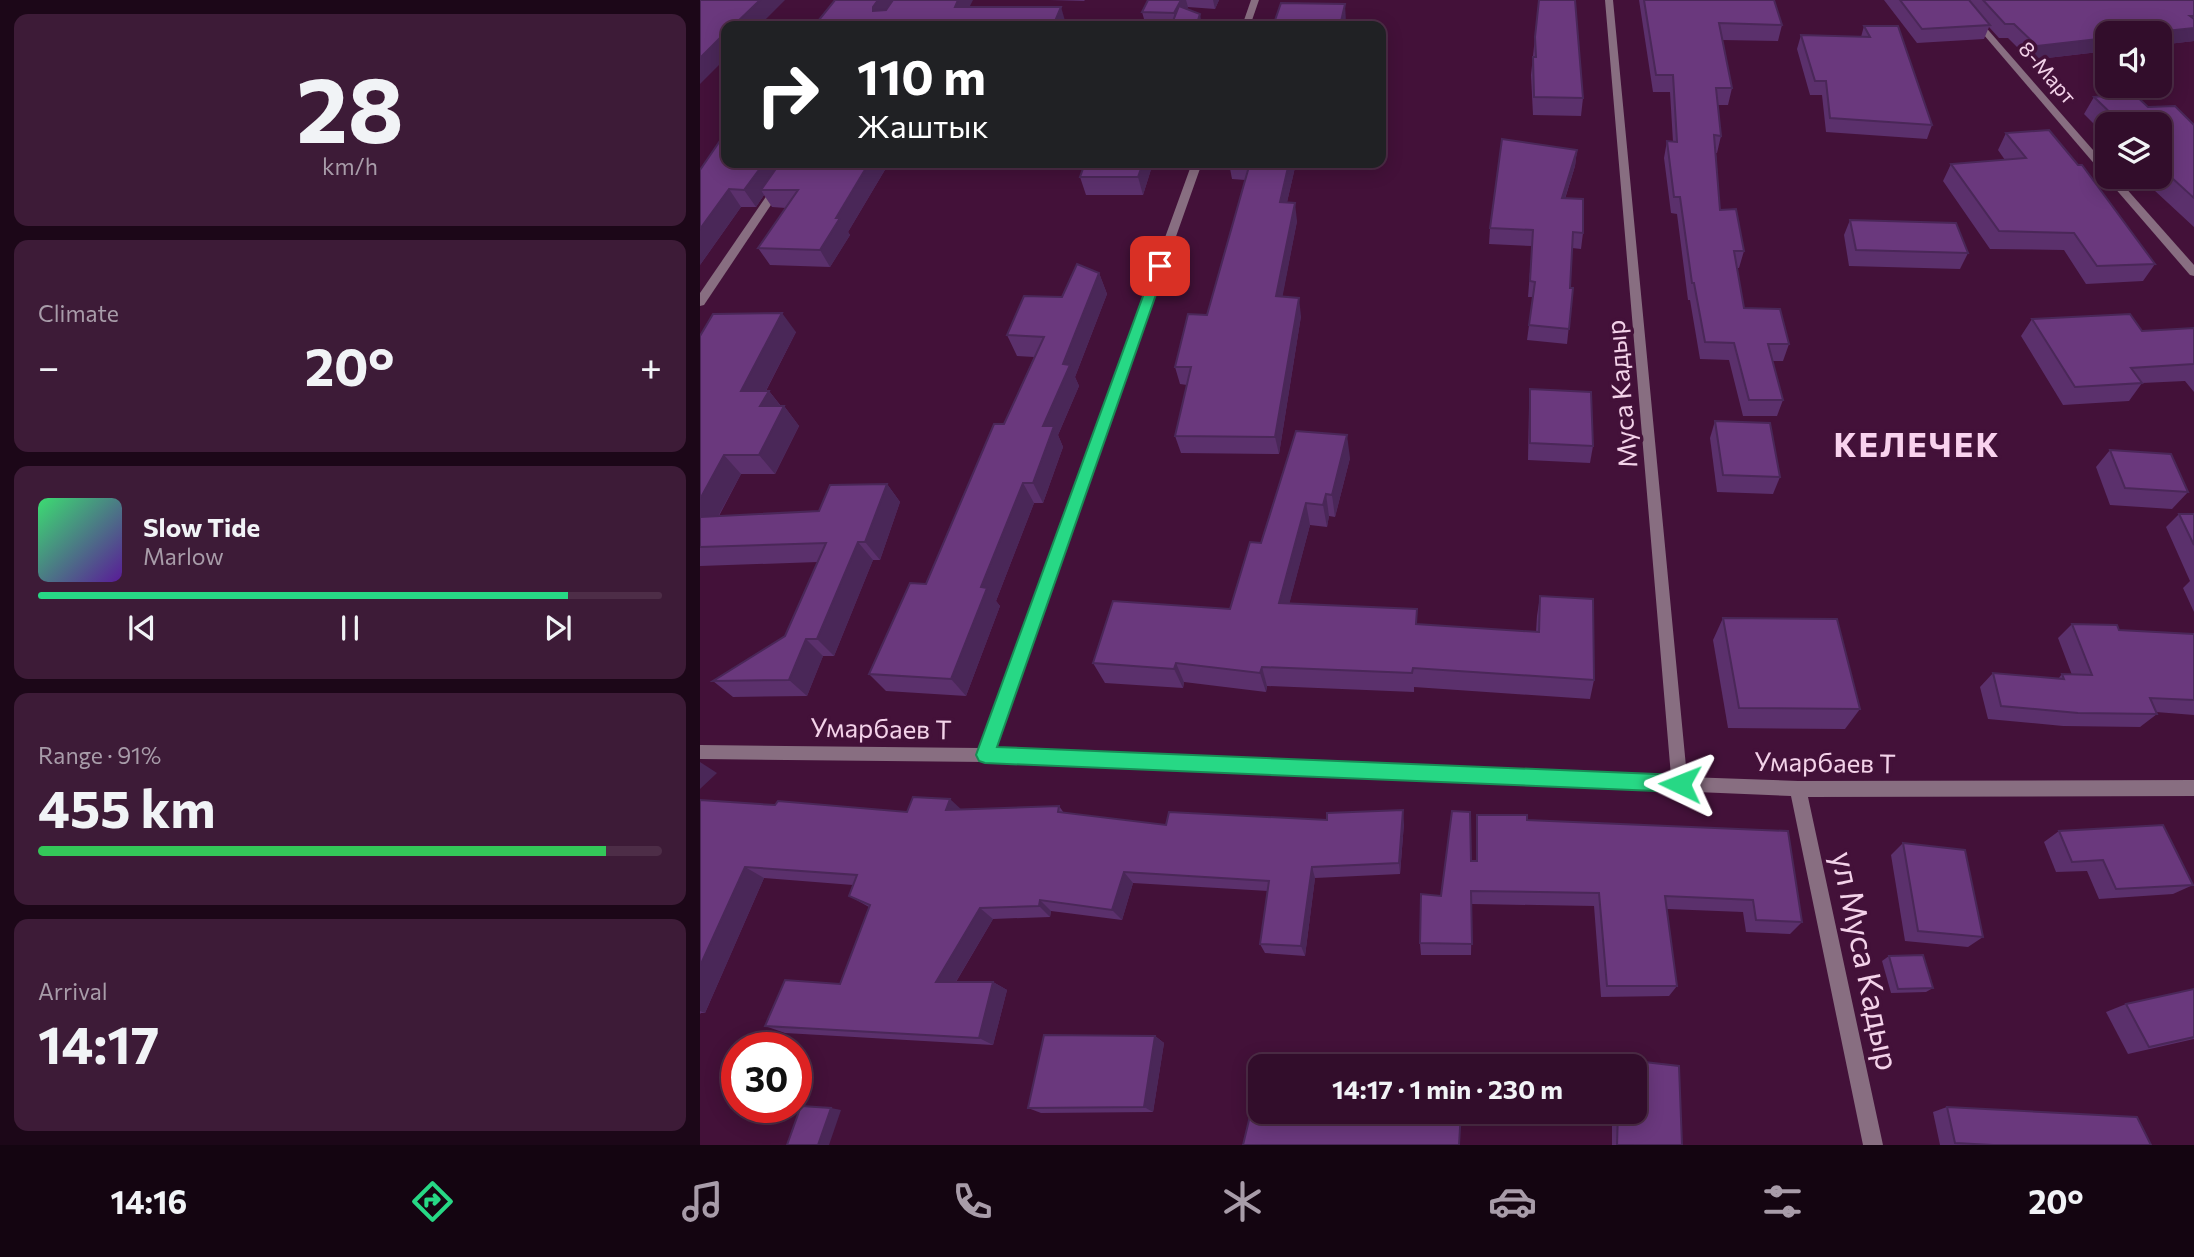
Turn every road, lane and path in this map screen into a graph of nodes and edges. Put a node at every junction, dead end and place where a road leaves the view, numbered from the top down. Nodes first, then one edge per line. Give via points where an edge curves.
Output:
1 (1255, 0) edge
2 (1609, 0) edge
3 (1958, 0) edge
4 (1248, 21) edge
5 (2095, 158) edge
6 (791, 168) edge
7 (1195, 168) edge
8 (2121, 189) edge
9 (2194, 272) edge
10 (700, 302) edge
11 (700, 752) edge
12 (985, 755) junction
13 (1680, 784) junction
14 (1798, 789) junction
15 (2192, 790) edge
16 (1873, 1145) edge

1 - 4 street
2 - 13 street, Муса Кадыр
3 - 5 street, 8-Март
6 - 10 street
7 - 12 street
8 - 9 street
11 - 12 street, Умарбаев Т
12 - 13 street, Умарбаев Т
13 - 14 street, Умарбаев Т
14 - 15 street, Умарбаев Т
14 - 16 street, ул Муса Кадыр

